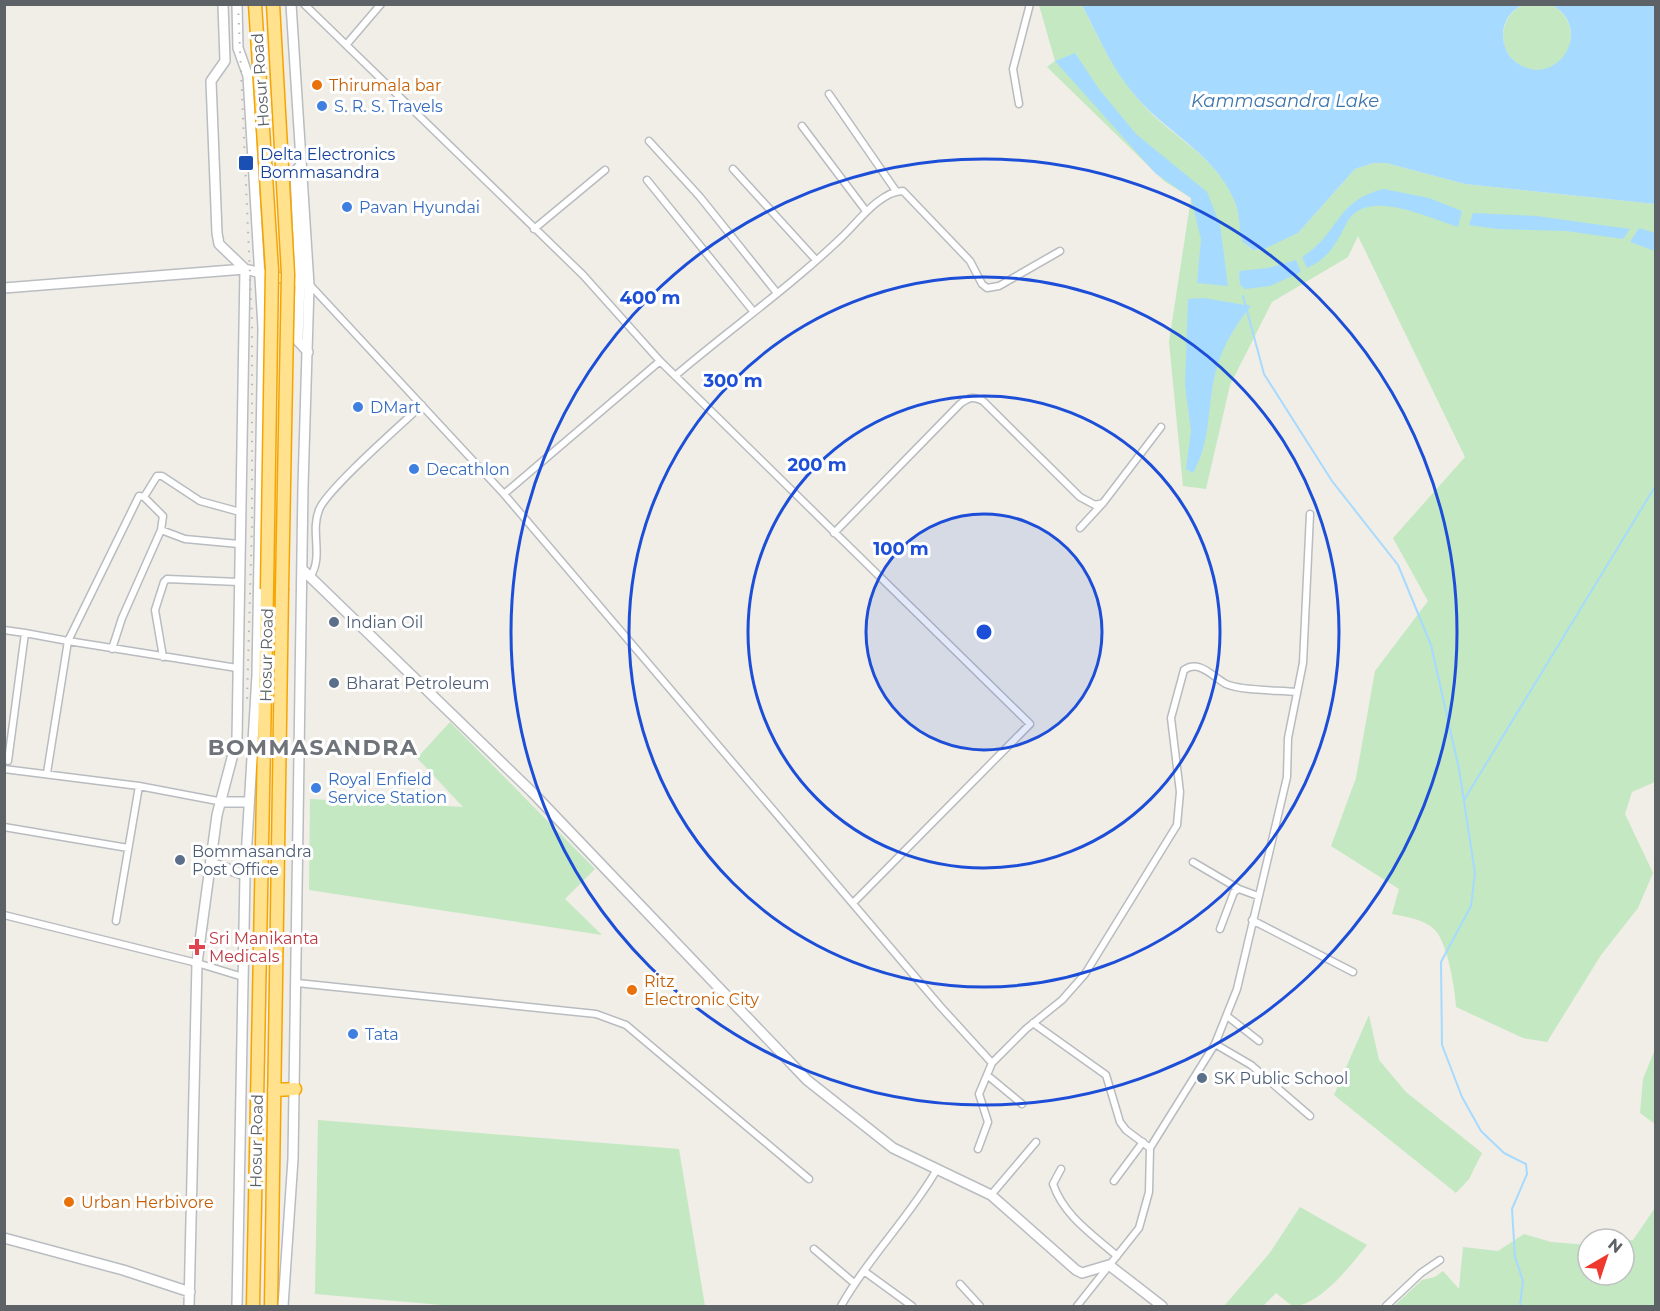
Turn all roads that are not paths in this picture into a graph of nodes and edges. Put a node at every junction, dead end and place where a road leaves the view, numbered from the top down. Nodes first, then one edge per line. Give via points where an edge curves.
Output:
1 (224, 4) edge
2 (237, 4) edge
3 (255, 4) edge
4 (273, 4) edge
5 (291, 4) edge
6 (304, 4) edge
7 (381, 4) edge
8 (1030, 4) edge
9 (346, 45) junction
10 (829, 94) dead end
11 (1019, 104) dead end
12 (802, 126) dead end
13 (649, 141) dead end
14 (605, 170) dead end
15 (733, 170) dead end
16 (647, 180) dead end
17 (896, 191) junction
18 (866, 211) junction
19 (534, 229) junction
20 (1060, 251) dead end
21 (816, 260) junction
22 (245, 269) junction
23 (260, 271) junction
24 (305, 284) junction
25 (4, 288) edge
26 (777, 293) junction
27 (753, 311) junction
28 (263, 328) junction
29 (298, 331) junction
30 (308, 352) junction
31 (660, 361) junction
32 (675, 376) junction
33 (422, 405) junction
34 (1161, 427) dead end
35 (504, 494) junction
36 (144, 497) junction
37 (1102, 503) junction
38 (240, 512) junction
39 (1310, 514) dead end
40 (1080, 528) dead end
41 (161, 530) junction
42 (834, 532) junction
43 (240, 544) junction
44 (302, 569) junction
45 (310, 577) junction
46 (239, 582) junction
47 (4, 630) edge
48 (25, 633) junction
49 (68, 641) junction
50 (112, 649) junction
51 (163, 657) junction
52 (237, 668) junction
53 (1297, 692) junction
54 (237, 739) junction
55 (252, 740) junction
56 (8, 761) dead end
57 (4, 769) edge
58 (47, 773) junction
59 (139, 786) junction
60 (223, 801) junction
61 (249, 801) junction
62 (4, 827) edge
63 (128, 848) junction
64 (211, 862) junction
65 (1193, 862) dead end
66 (245, 875) junction
67 (1239, 889) junction
68 (1258, 896) junction
69 (853, 903) junction
70 (4, 915) edge
71 (1252, 920) junction
72 (116, 921) dead end
73 (1220, 928) dead end
74 (198, 963) junction
75 (1353, 972) dead end
76 (243, 977) junction
77 (297, 983) junction
78 (1227, 1016) junction
79 (1033, 1023) junction
80 (1258, 1041) dead end
81 (1215, 1044) junction
82 (992, 1063) junction
83 (987, 1076) junction
84 (295, 1083) junction
85 (274, 1090) junction
86 (1022, 1104) dead end
87 (1310, 1116) dead end
88 (1036, 1142) dead end
89 (1143, 1142) junction
90 (1150, 1148) junction
91 (978, 1149) dead end
92 (1061, 1169) dead end
93 (936, 1171) junction
94 (809, 1179) dead end
95 (1114, 1181) dead end
96 (991, 1196) junction
97 (4, 1238) edge
98 (814, 1249) dead end
99 (1117, 1256) junction
100 (1440, 1260) dead end
101 (1109, 1265) junction
102 (864, 1271) junction
103 (854, 1283) junction
104 (960, 1284) dead end
105 (190, 1292) junction
106 (189, 1306) edge
107 (237, 1306) edge
108 (253, 1306) edge
109 (271, 1306) edge
110 (283, 1306) edge
111 (842, 1306) edge
112 (912, 1306) edge
113 (980, 1306) edge
114 (1077, 1306) edge
115 (1162, 1306) edge
116 (1386, 1306) edge

1 - 22 street via 225,61 211,81 217,233 219,244
2 - 23 street via 238,48 248,76
3 - 108 highway, Hosur Road, bridge via 272,270
4 - 85 highway, Hosur Road, bridge via 288,274
5 - 24 street via 300,101
6 - 9 street
7 - 9 street
8 - 11 street via 1013,69
9 - 19 street
10 - 17 street
12 - 18 street
13 - 26 street
14 - 19 street
15 - 21 street
16 - 27 street
17 - 18 street
17 - 20 street via 903,191 970,261 987,288 999,286
18 - 21 street
19 - 31 street via 583,275
21 - 26 street
22 - 23 street
22 - 25 street
22 - 38 street
23 - 24 street
23 - 28 street
24 - 29 street
24 - 30 street
24 - 33 street
26 - 27 street
27 - 32 street
28 - 29 street
28 - 55 street
29 - 30 street via 298,341
30 - 44 street
31 - 32 street
31 - 35 street
32 - 42 street
33 - 35 street
33 - 45 street via 319,510 317,566
34 - 37 street
35 - 69 street
36 - 38 street via 157,476 162,476 200,501
36 - 41 street via 163,516
36 - 49 street via 139,496
37 - 40 street
37 - 42 street via 1080,497 975,397 960,404
38 - 43 street
39 - 53 street via 1303,663
41 - 43 street via 185,539
41 - 50 street
42 - 69 street via 1030,724
43 - 46 street
44 - 45 street
44 - 77 street
45 - 93 street via 533,793 807,1080 893,1148
46 - 51 street via 167,579 155,610
46 - 52 street
47 - 48 street
48 - 49 street
48 - 56 street
49 - 50 street
49 - 58 street
50 - 51 street
51 - 52 street
52 - 54 street
53 - 68 street via 1288,738 1287,777
53 - 79 street via 1228,685 1198,666 1184,670 1171,718 1180,792 1177,825 1086,974
54 - 55 street
54 - 60 street
55 - 61 street
57 - 58 street
58 - 59 street
59 - 60 street
59 - 63 street
60 - 61 street
60 - 64 street via 217,815
61 - 66 street
62 - 63 street
63 - 72 street
64 - 66 street
64 - 74 street
65 - 67 street
66 - 76 street
67 - 68 street
67 - 73 street via 1234,892
68 - 71 street
69 - 82 street
70 - 74 street
71 - 75 street
71 - 78 street via 1238,989
74 - 76 street
74 - 105 street
76 - 107 street
77 - 84 street
77 - 94 street via 596,1014 626,1025
78 - 80 street
78 - 81 street
79 - 82 street
79 - 89 street via 1106,1075 1120,1122
81 - 87 street via 1251,1065
81 - 90 street
82 - 83 street
83 - 86 street
83 - 91 street via 979,1094 988,1122
84 - 85 highway
84 - 110 street
85 - 109 highway, Hosur Road
88 - 96 street
89 - 90 street
89 - 95 street
90 - 99 street via 1149,1192 1139,1228
92 - 99 street via 1053,1184 1059,1200 1072,1217
93 - 96 street
93 - 102 street via 918,1203
96 - 101 street via 1076,1270 1082,1273
97 - 105 street
98 - 103 street
99 - 101 street
100 - 116 street
101 - 114 street
101 - 115 street
102 - 103 street
102 - 112 street
103 - 111 street
104 - 113 street
105 - 106 street

